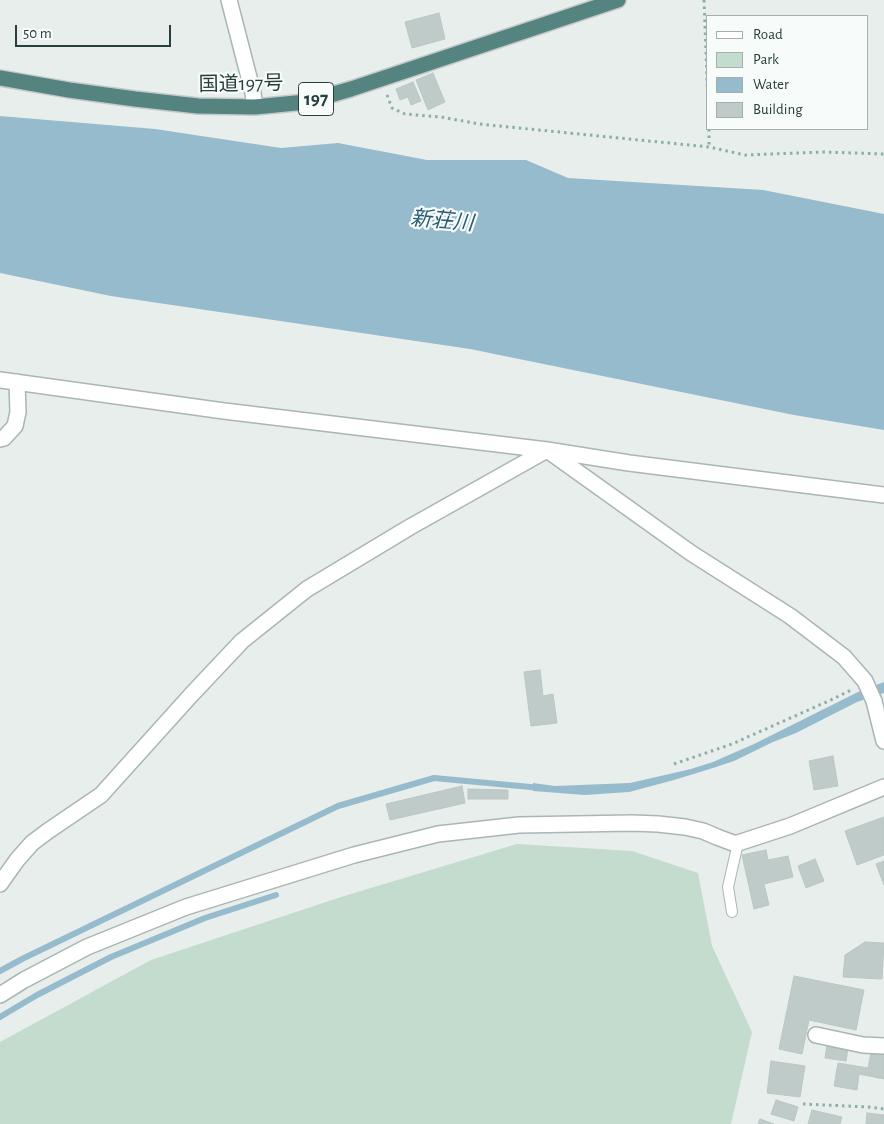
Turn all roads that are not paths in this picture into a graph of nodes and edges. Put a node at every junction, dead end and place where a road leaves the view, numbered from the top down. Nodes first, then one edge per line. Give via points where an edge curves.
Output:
1 (229, 0) edge
2 (618, 0) edge
3 (0, 78) edge
4 (255, 107) junction
5 (0, 380) edge
6 (17, 382) junction
7 (0, 439) edge
8 (547, 450) junction
9 (884, 495) edge
10 (884, 741) edge
11 (884, 787) edge
12 (738, 843) junction
13 (0, 884) edge
14 (732, 912) dead end
15 (0, 995) edge
16 (816, 1035) dead end
17 (884, 1046) edge

1 - 4 street
2 - 4 highway, 国道197号 / 197 via 351,89 306,102
3 - 4 highway, 国道197号 / 197 via 189,105
5 - 6 street
6 - 7 street via 15,426
6 - 8 street
8 - 9 street
8 - 10 street via 691,553 790,616 844,657 865,681
8 - 13 street via 307,588 242,641 101,794 32,843
11 - 12 street via 790,826
12 - 14 lane via 728,887
12 - 15 street via 685,827 641,824 519,825 438,834 354,855 186,907 87,947
16 - 17 street

